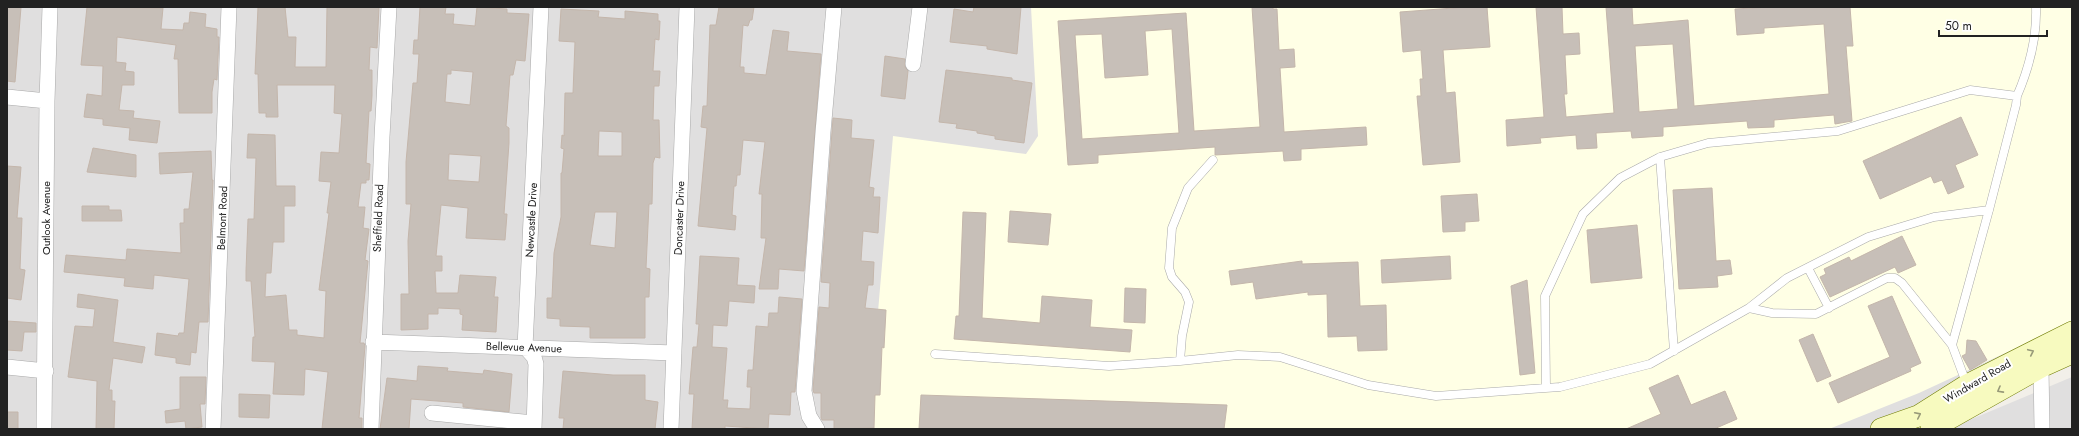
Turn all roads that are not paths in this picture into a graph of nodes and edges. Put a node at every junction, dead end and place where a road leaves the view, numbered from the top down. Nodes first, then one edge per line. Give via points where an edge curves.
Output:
1 (50, 7) edge
2 (229, 7) edge
3 (389, 7) edge
4 (541, 7) edge
5 (688, 7) edge
6 (834, 7) edge
7 (920, 7) edge
8 (2036, 7) edge
9 (913, 64) dead end
10 (2017, 96) junction
11 (7, 97) edge
12 (46, 101) junction
13 (1660, 157) junction
14 (1213, 160) dead end
15 (1989, 210) junction
16 (1808, 268) junction
17 (1748, 308) junction
18 (1829, 308) junction
19 (2072, 332) edge
20 (373, 342) junction
21 (1952, 345) junction
22 (525, 348) junction
23 (1674, 351) junction
24 (674, 353) junction
25 (2072, 353) edge
26 (935, 354) dead end
27 (1180, 361) junction
28 (2041, 367) junction
29 (7, 368) edge
30 (46, 371) junction
31 (1967, 385) junction
32 (1546, 388) junction
33 (432, 413) dead end
34 (534, 426) edge
35 (44, 429) edge
36 (213, 429) edge
37 (371, 429) edge
38 (671, 429) edge
39 (817, 429) edge
40 (1881, 429) edge
41 (1931, 429) edge
42 (2042, 429) edge

1 - 12 street, Outlook Avenue
2 - 36 street, Belmont Road
3 - 20 street, Sheffield Road
4 - 22 street, Newcastle Drive
5 - 24 street, Doncaster Drive
6 - 39 street via 822,132 804,391 809,416
7 - 9 street
8 - 10 lane via 2037,21 2028,69
10 - 13 lane via 1970,90 1838,131 1708,143
10 - 15 lane
11 - 12 street
12 - 30 street, Outlook Avenue
13 - 23 lane
13 - 32 lane via 1620,178 1582,214 1545,296
14 - 27 lane via 1188,188 1172,228 1169,268 1189,302
15 - 16 lane via 1934,217 1868,237
15 - 21 lane
16 - 17 lane via 1787,278
16 - 18 lane
17 - 18 lane via 1794,315 1816,314
17 - 23 lane
18 - 21 lane via 1887,278 1895,278 1902,283
31 -> 19 main road, Windward Road
20 - 22 street, Bellevue Avenue
20 - 37 street, Sheffield Road
21 - 31 lane
22 - 24 street, Bellevue Avenue
22 - 34 street via 534,357 536,364
23 - 32 lane via 1650,364 1560,387
24 - 38 street, Doncaster Drive
25 - 28 main road, Windward Road
26 - 27 lane via 1109,366
27 - 32 lane via 1238,354 1280,357 1368,385 1436,396
28 -> 41 main road, Windward Road
28 - 42 street
29 - 30 street
30 - 35 street, Outlook Avenue
40 -> 31 main road, Windward Road via 1918,416
33 - 34 street

